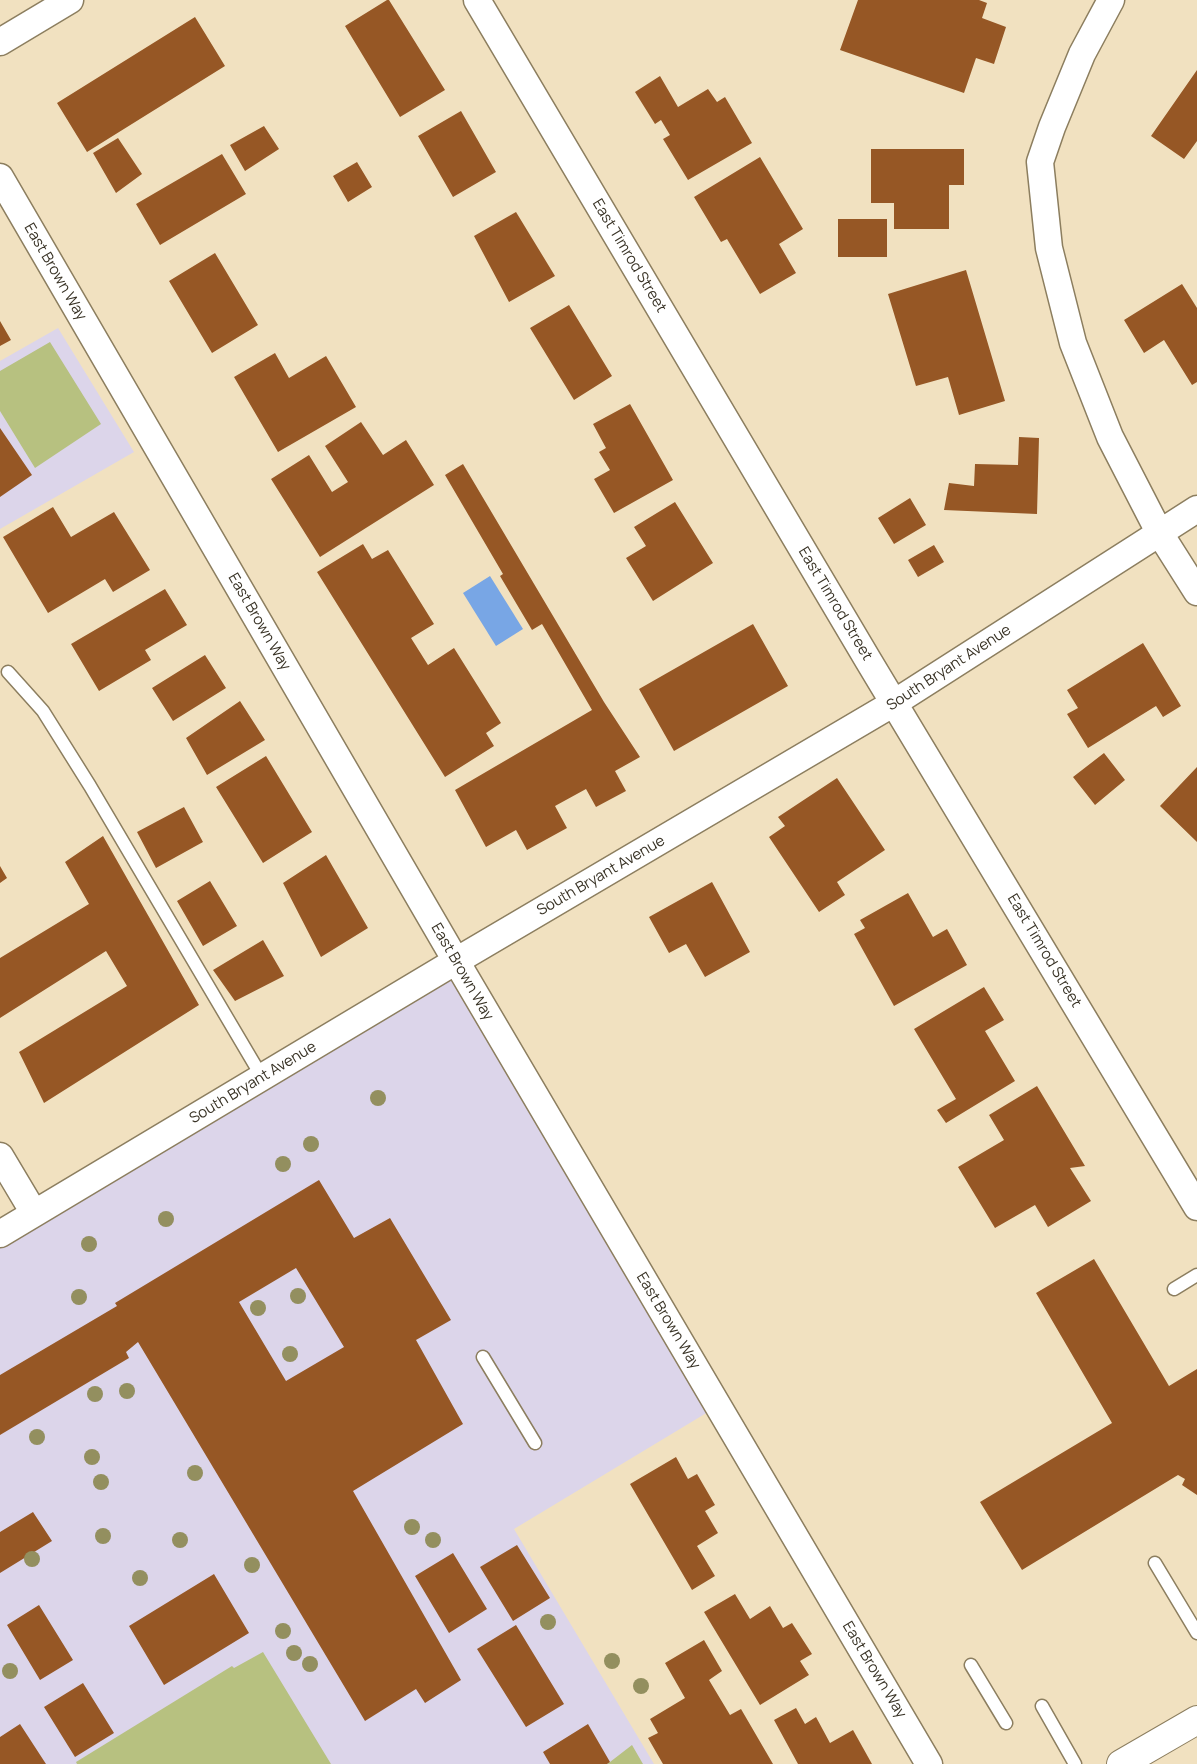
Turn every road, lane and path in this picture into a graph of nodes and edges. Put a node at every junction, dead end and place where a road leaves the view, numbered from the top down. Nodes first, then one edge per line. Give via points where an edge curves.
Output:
1 (70, 0) edge
2 (477, 0) edge
3 (1111, 0) edge
4 (0, 42) edge
5 (0, 178) edge
6 (1197, 510) edge
7 (1159, 532) junction
8 (1197, 592) edge
9 (8, 672) dead end
10 (894, 703) junction
11 (456, 961) junction
12 (262, 1077) junction
13 (0, 1156) edge
14 (1197, 1207) edge
15 (34, 1214) junction
16 (0, 1234) edge
17 (1197, 1275) edge
18 (1174, 1289) dead end
19 (483, 1357) dead end
20 (535, 1443) dead end
21 (1155, 1563) dead end
22 (1197, 1633) edge
23 (971, 1665) dead end
24 (1042, 1706) dead end
25 (1197, 1720) edge
26 (1006, 1723) dead end
27 (929, 1764) edge
28 (1075, 1764) edge
29 (1121, 1764) edge

1 - 4 street
2 - 10 street, East Timrod Street
3 - 7 street via 1082,54 1040,162 1050,248 1073,343 1110,437
5 - 11 street, East Brown Way
6 - 7 street, South Bryant Avenue
7 - 8 street
7 - 10 street, South Bryant Avenue
9 - 12 lane via 43,711
10 - 11 street, South Bryant Avenue
10 - 14 street, East Timrod Street
11 - 12 street, South Bryant Avenue
11 - 27 street, East Brown Way
12 - 15 street, South Bryant Avenue
13 - 15 street
15 - 16 street, South Bryant Avenue
17 - 18 lane
19 - 20 lane
21 - 22 lane
23 - 26 lane
24 - 28 lane
25 - 29 street

